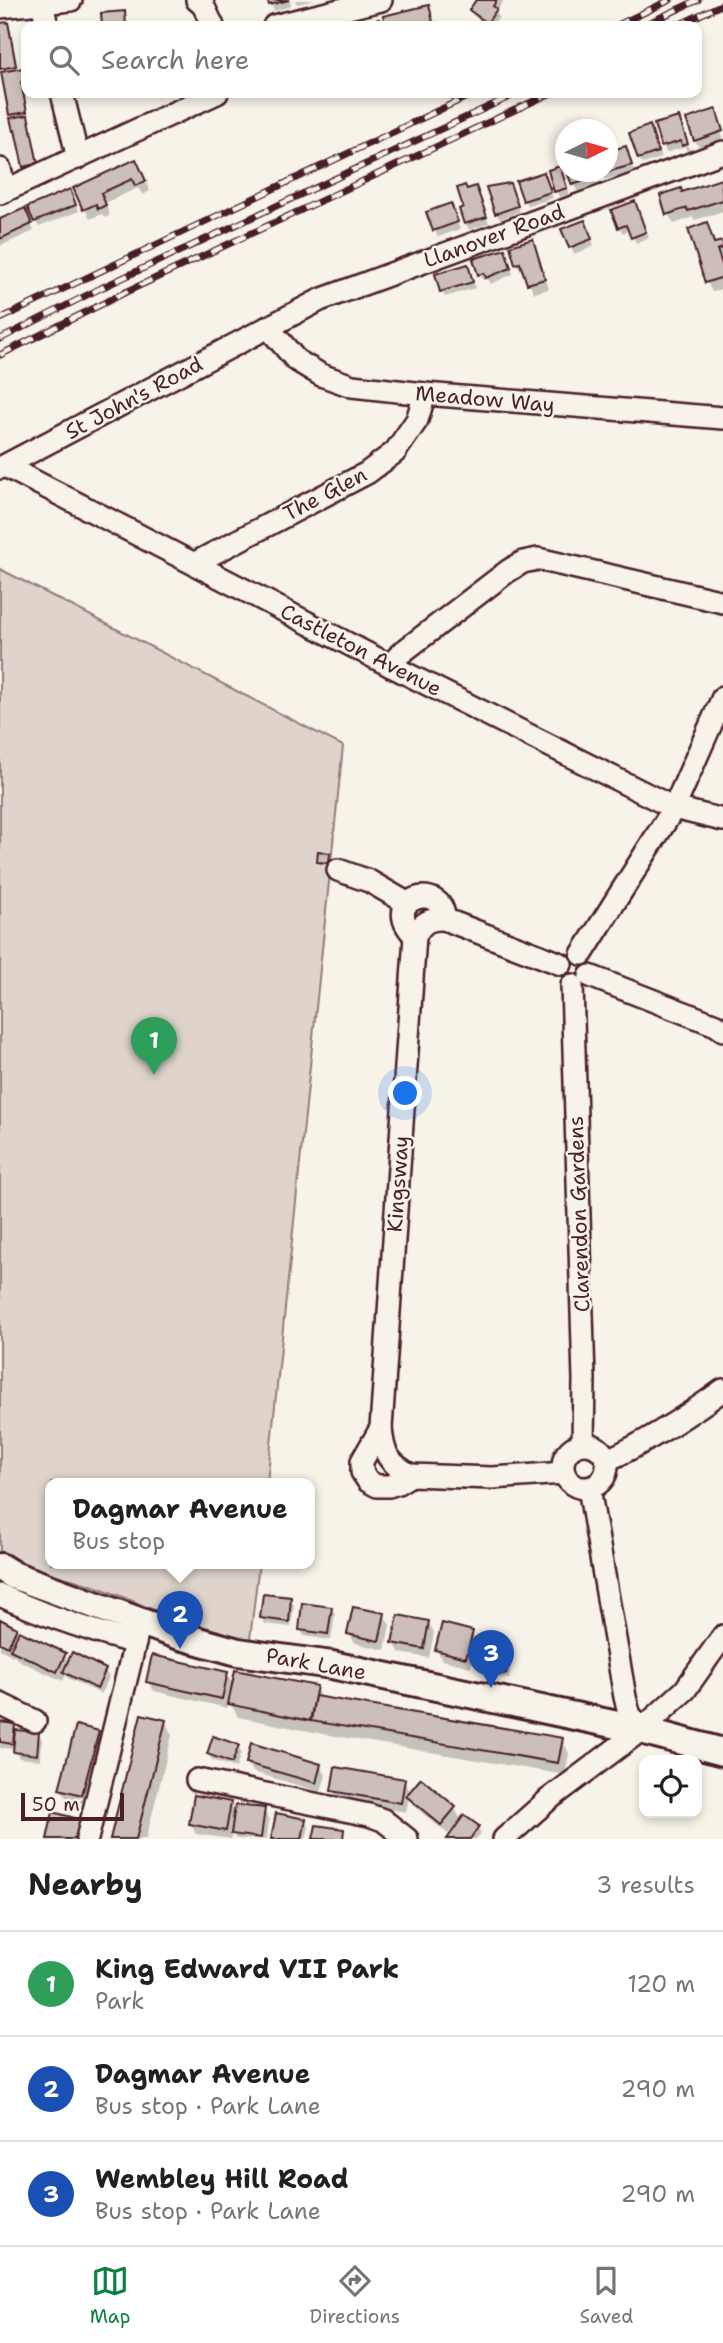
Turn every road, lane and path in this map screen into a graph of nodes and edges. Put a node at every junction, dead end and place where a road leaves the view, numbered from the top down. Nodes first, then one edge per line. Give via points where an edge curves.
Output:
1 (71, 0) edge
2 (197, 0) edge
3 (382, 0) edge
4 (42, 2) junction
5 (0, 7) edge
6 (46, 21) edge
7 (211, 21) edge
8 (295, 21) edge
9 (63, 98) edge
10 (205, 98) edge
11 (723, 152) edge
12 (78, 158) junction
13 (0, 169) edge
14 (2, 192) edge
15 (268, 327) junction
16 (425, 394) junction
17 (723, 418) edge
18 (2, 467) edge
19 (195, 563) junction
20 (723, 602) edge
21 (391, 666) junction
22 (723, 697) edge
23 (674, 808) junction
24 (723, 820) edge
25 (338, 870) dead end
26 (407, 903) junction
27 (444, 919) junction
28 (415, 936) junction
29 (582, 954) junction
30 (561, 964) junction
31 (581, 980) junction
32 (723, 1016) edge
33 (695, 1018) junction
34 (723, 1030) edge
35 (723, 1390) edge
36 (381, 1428) junction
37 (583, 1444) junction
38 (607, 1460) junction
39 (564, 1473) junction
40 (411, 1475) junction
41 (589, 1488) junction
42 (0, 1567) edge
43 (0, 1595) edge
44 (137, 1632) junction
45 (723, 1636) edge
46 (0, 1704) edge
47 (35, 1721) dead end
48 (641, 1730) junction
49 (723, 1752) edge
50 (197, 1780) dead end
51 (87, 1839) edge
52 (407, 1839) edge
53 (504, 1839) edge

1 - 4 street
2 - 7 street
3 - 8 street
4 - 5 street
4 - 6 street
9 - 12 street
10 - 12 street
11 - 15 street, Llanover Road via 320,300
12 - 14 street
13 - 14 street
15 - 16 street, Meadow Way via 296,360 321,375 352,386
15 - 18 street, St John's Road
16 - 17 street, Meadow Way
16 - 19 street, The Glen via 417,420 395,452 367,473
18 - 19 street, Castleton Avenue
19 - 21 street, Castleton Avenue
20 - 21 street via 538,559 508,571 400,654
21 - 23 street, Castleton Avenue
22 - 23 street
23 - 24 street, Castleton Avenue
23 - 29 street
25 - 26 street
26 - 27 street via 431,897 444,911
26 - 28 street via 404,925
27 - 28 street via 421,924
27 - 30 street
28 - 36 street, Kingsway
29 - 30 street via 568,955
29 - 31 street via 590,962
30 - 31 street via 562,977
31 - 33 street
31 - 37 street, Clarendon Gardens
32 - 33 street
33 - 34 street
35 - 38 street
36 - 40 street, Kingsway via 383,1449
36 - 40 street, Kingsway via 362,1461 362,1472 377,1486 389,1486
37 - 38 street via 598,1448
37 - 39 street via 569,1451
38 - 41 street via 606,1475
39 - 40 street, Kingsway via 492,1478
39 - 41 street via 574,1485
41 - 48 street via 625,1697
42 - 44 main road, Park Lane
43 - 44 street, Park Lane via 89,1630
44 - 48 main road, Park Lane via 332,1665
44 - 51 street
45 - 48 street via 685,1690
46 - 47 street
48 - 49 main road, Park Lane
48 - 53 street
50 - 52 street via 369,1815

